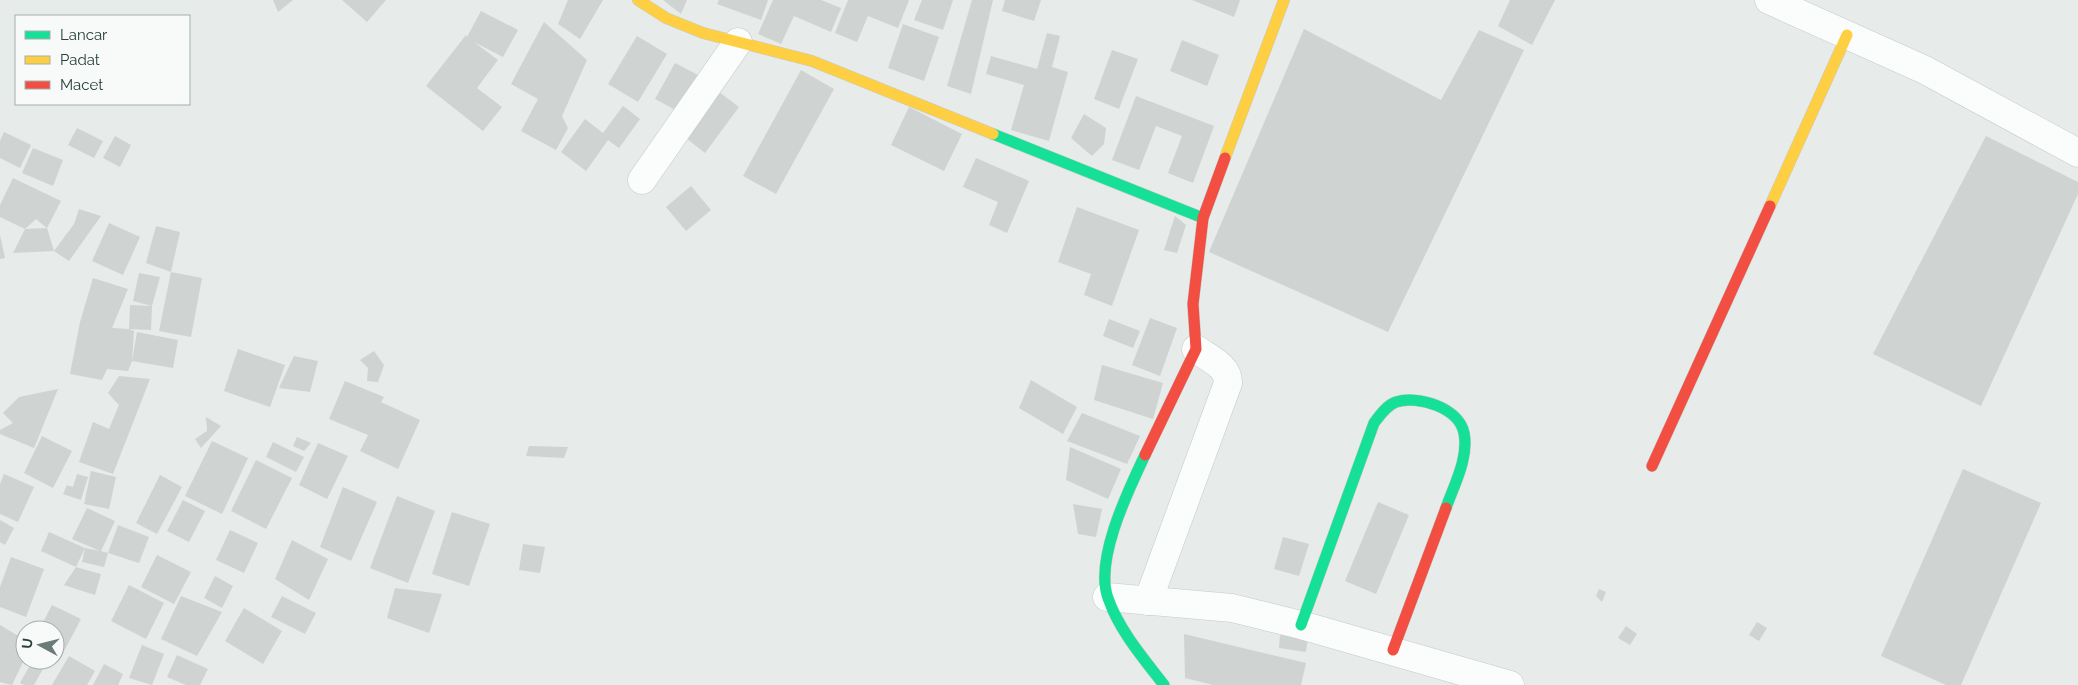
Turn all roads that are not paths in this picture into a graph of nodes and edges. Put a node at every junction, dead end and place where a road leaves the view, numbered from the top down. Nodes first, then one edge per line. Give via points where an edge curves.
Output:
1 (638, 0) edge
2 (1284, 0) edge
3 (1769, 0) edge
4 (1847, 36) junction
5 (738, 42) junction
6 (2078, 153) edge
7 (642, 180) dead end
8 (1203, 218) junction
9 (1196, 349) junction
10 (1652, 466) dead end
11 (1107, 597) junction
12 (1148, 601) junction
13 (1301, 625) junction
14 (1393, 650) junction
15 (1448, 676) edge
16 (1164, 685) edge
17 (1510, 685) edge

1 - 5 street via 666,18
2 - 8 street
3 - 4 street
4 - 6 street via 1925,70
4 - 10 street
5 - 7 street
5 - 8 street via 812,61
8 - 9 street via 1193,304
9 - 11 street via 1121,505 1109,548 1105,578
9 - 12 street via 1224,369 1229,375 1228,383
11 - 12 street
11 - 16 street via 1132,644
12 - 13 street via 1232,608
13 - 14 street
13 - 14 street via 1374,423 1385,409 1397,402 1441,407 1454,414 1463,427 1466,446
14 - 15 street
15 - 17 street

